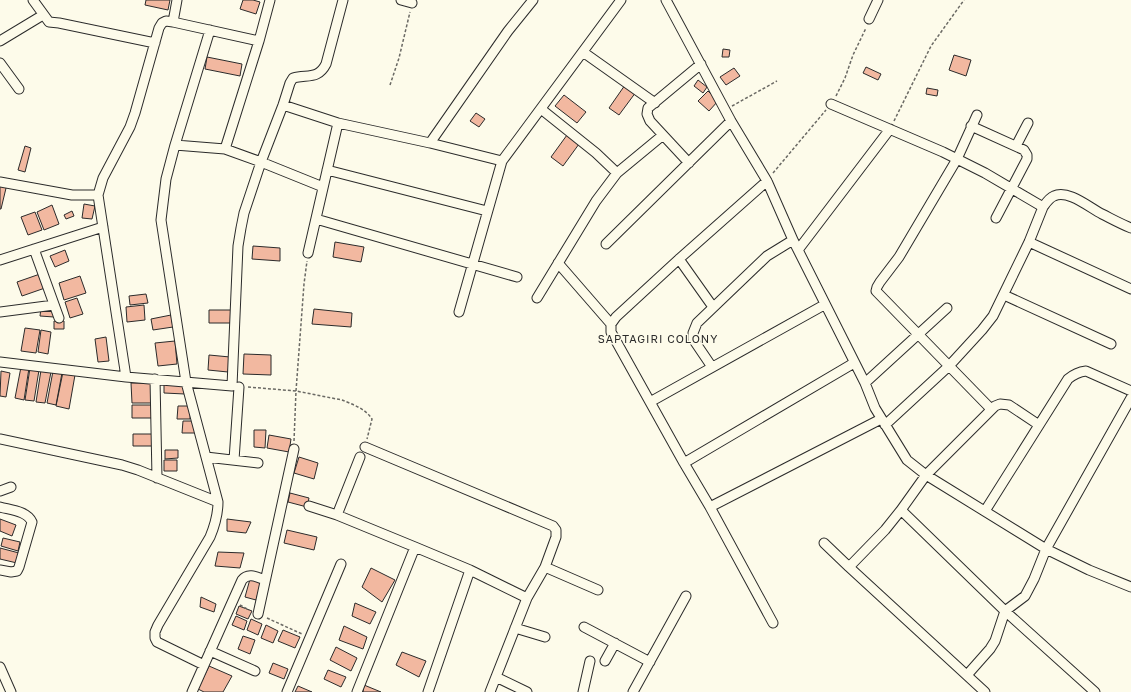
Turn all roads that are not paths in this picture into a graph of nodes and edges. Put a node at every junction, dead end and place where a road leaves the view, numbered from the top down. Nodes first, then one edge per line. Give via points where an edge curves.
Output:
1 (33, 0) edge
2 (177, 0) edge
3 (270, 0) edge
4 (344, 0) edge
5 (401, 0) edge
6 (534, 0) edge
7 (621, 0) edge
8 (666, 0) edge
9 (878, 0) edge
10 (412, 3) road end
11 (43, 14) junction
12 (869, 19) road end
13 (173, 22) junction
14 (210, 30) junction
15 (0, 41) edge
16 (259, 41) junction
17 (155, 44) junction
18 (583, 52) junction
19 (0, 63) edge
20 (701, 64) junction
21 (19, 89) dead end
22 (655, 103) junction
23 (831, 104) road end
24 (284, 105) junction
25 (541, 109) junction
26 (977, 115) dead end
27 (731, 121) junction
28 (1028, 123) dead end
29 (338, 124) junction
30 (971, 126) junction
31 (890, 129) junction
32 (663, 134) junction
33 (430, 142) junction
34 (174, 145) junction
35 (1016, 146) junction
36 (225, 149) junction
37 (956, 159) junction
38 (502, 161) junction
39 (261, 162) junction
40 (689, 163) junction
41 (327, 170) junction
42 (617, 173) junction
43 (767, 181) junction
44 (0, 182) edge
45 (323, 187) junction
46 (1011, 189) junction
47 (98, 195) junction
48 (1043, 207) junction
49 (487, 211) junction
50 (996, 218) dead end
51 (316, 219) junction
52 (103, 227) junction
53 (1131, 228) edge
54 (793, 240) junction
55 (1029, 242) junction
56 (606, 244) dead end
57 (34, 249) junction
58 (798, 250) junction
59 (308, 253) road end
60 (679, 259) junction
61 (0, 260) edge
62 (472, 264) junction
63 (558, 264) junction
64 (517, 277) dead end
65 (1131, 289) edge
66 (1004, 295) junction
67 (538, 298) dead end
68 (54, 305) junction
69 (824, 305) junction
70 (714, 307) junction
71 (946, 308) dead end
72 (0, 312) edge
73 (459, 312) dead end
74 (59, 318) dead end
75 (612, 324) junction
76 (918, 334) junction
77 (1111, 344) dead end
78 (0, 362) edge
79 (854, 363) junction
80 (949, 366) junction
81 (712, 367) junction
82 (126, 377) junction
83 (155, 379) junction
84 (186, 382) junction
85 (865, 383) junction
86 (239, 387) road end
87 (1131, 391) edge
88 (1131, 398) edge
89 (650, 402) junction
90 (991, 409) junction
91 (883, 422) junction
92 (1039, 425) junction
93 (0, 439) edge
94 (365, 447) road end
95 (294, 449) road end
96 (206, 457) junction
97 (360, 457) dead end
98 (234, 460) junction
99 (258, 463) dead end
100 (684, 463) junction
101 (926, 476) junction
102 (157, 478) junction
103 (11, 487) dead end
104 (0, 491) edge
105 (218, 502) junction
106 (310, 506) dead end
107 (0, 507) edge
108 (710, 507) junction
109 (901, 510) junction
110 (985, 511) junction
111 (337, 515) junction
112 (824, 543) dead end
113 (415, 547) junction
114 (1046, 549) junction
115 (341, 564) dead end
116 (850, 566) junction
117 (545, 567) junction
118 (0, 570) edge
119 (470, 570) junction
120 (265, 580) junction
121 (1131, 587) edge
122 (598, 590) dead end
123 (686, 596) dead end
124 (527, 598) junction
125 (1004, 612) junction
126 (258, 614) road end
127 (772, 623) dead end
128 (584, 627) dead end
129 (515, 628) junction
130 (545, 637) dead end
131 (615, 643) junction
132 (210, 651) junction
133 (605, 660) dead end
134 (590, 661) dead end
135 (650, 662) junction
136 (0, 666) edge
137 (204, 666) junction
138 (255, 670) dead end
139 (967, 676) junction
140 (496, 677) junction
141 (3, 684) edge
142 (11, 692) edge
143 (192, 692) edge
144 (287, 692) edge
145 (357, 692) edge
146 (428, 692) edge
147 (490, 692) edge
148 (527, 692) edge
149 (583, 692) edge
150 (633, 692) edge
151 (985, 692) edge
152 (1094, 692) edge

1 - 11 street
2 - 13 street
3 - 16 street
4 - 24 street via 326,64 317,74 293,78
5 - 10 street
6 - 33 street via 508,31
7 - 18 street
8 - 20 street
9 - 12 street
11 - 15 street
11 - 17 street via 49,22
13 - 14 street
13 - 17 street via 166,20 162,23
14 - 16 street
14 - 34 street
16 - 36 street
17 - 47 street via 135,114 103,178
18 - 22 street
18 - 25 street
19 - 21 street
20 - 22 street
20 - 27 street
22 - 32 street via 648,108 647,114 650,121
23 - 31 street
24 - 29 street
24 - 39 street
25 - 38 street
25 - 42 street
26 - 30 street
27 - 40 street
27 - 43 street
28 - 35 street
29 - 33 street
29 - 41 street
30 - 35 street
30 - 37 street
31 - 37 street
31 - 58 street
32 - 40 street
32 - 42 street
33 - 38 street
34 - 36 street
34 - 84 street via 165,184 161,220
35 - 46 street via 1024,150 1027,159
36 - 39 street
37 - 46 street
37 - 76 street via 899,257 876,291
38 - 49 street
39 - 45 street
39 - 84 street via 240,228 232,386
40 - 56 street
41 - 45 street
41 - 49 street
42 - 63 street via 596,201
43 - 54 street
43 - 60 street
44 - 47 street via 72,195
45 - 51 street
46 - 48 street
46 - 50 street
47 - 52 street
48 - 53 street via 1054,196 1070,196
48 - 55 street
49 - 62 street
51 - 59 street
51 - 62 street
52 - 57 street
52 - 82 street
54 - 58 street
54 - 70 street via 766,256
55 - 65 street
55 - 66 street
57 - 61 street
57 - 68 street
58 - 69 street
60 - 70 street
60 - 75 street via 616,316
62 - 64 street
62 - 73 street
63 - 67 street
63 - 75 street
66 - 77 street
66 - 80 street via 993,316
68 - 72 street
68 - 74 street
69 - 79 street
69 - 81 street
70 - 81 street via 697,323 693,333 693,339
71 - 76 street
75 - 89 street via 611,332
76 - 80 street
76 - 85 street
78 - 82 street
79 - 85 street
79 - 100 street
80 - 90 street
80 - 91 street
81 - 89 street
82 - 83 street
83 - 84 street
83 - 102 street
84 - 96 street
85 - 91 street
86 - 98 street
87 - 92 street via 1086,371 1080,372 1068,379
88 - 114 street
89 - 100 street
90 - 92 street via 1000,404 1009,405
90 - 101 street
91 - 101 street via 907,460
91 - 108 street
92 - 110 street
93 - 102 street via 122,465
94 - 117 street via 553,526 556,537
95 - 120 street
96 - 98 street
96 - 105 street
97 - 111 street
98 - 99 street
100 - 108 street
101 - 109 street
101 - 110 street
102 - 105 street
103 - 104 street
105 - 137 street via 216,523 210,536 155,632 157,642
106 - 111 street
107 - 118 street via 25,514 32,522 17,571
108 - 127 street
109 - 116 street
109 - 125 street
110 - 114 street
111 - 113 street
112 - 116 street
113 - 119 street
113 - 145 street
114 - 121 street
114 - 125 street via 1025,596
115 - 144 street
116 - 139 street
117 - 122 street
117 - 124 street
119 - 124 street
119 - 146 street
120 - 126 street
120 - 132 street via 245,576
123 - 135 street
124 - 129 street
125 - 139 street via 995,641
125 - 152 street
128 - 131 street
129 - 130 street
129 - 140 street
131 - 133 street
131 - 135 street
132 - 137 street
132 - 138 street
134 - 149 street
135 - 150 street
136 - 141 street
137 - 143 street
139 - 151 street
140 - 147 street
140 - 148 street
141 - 142 street

